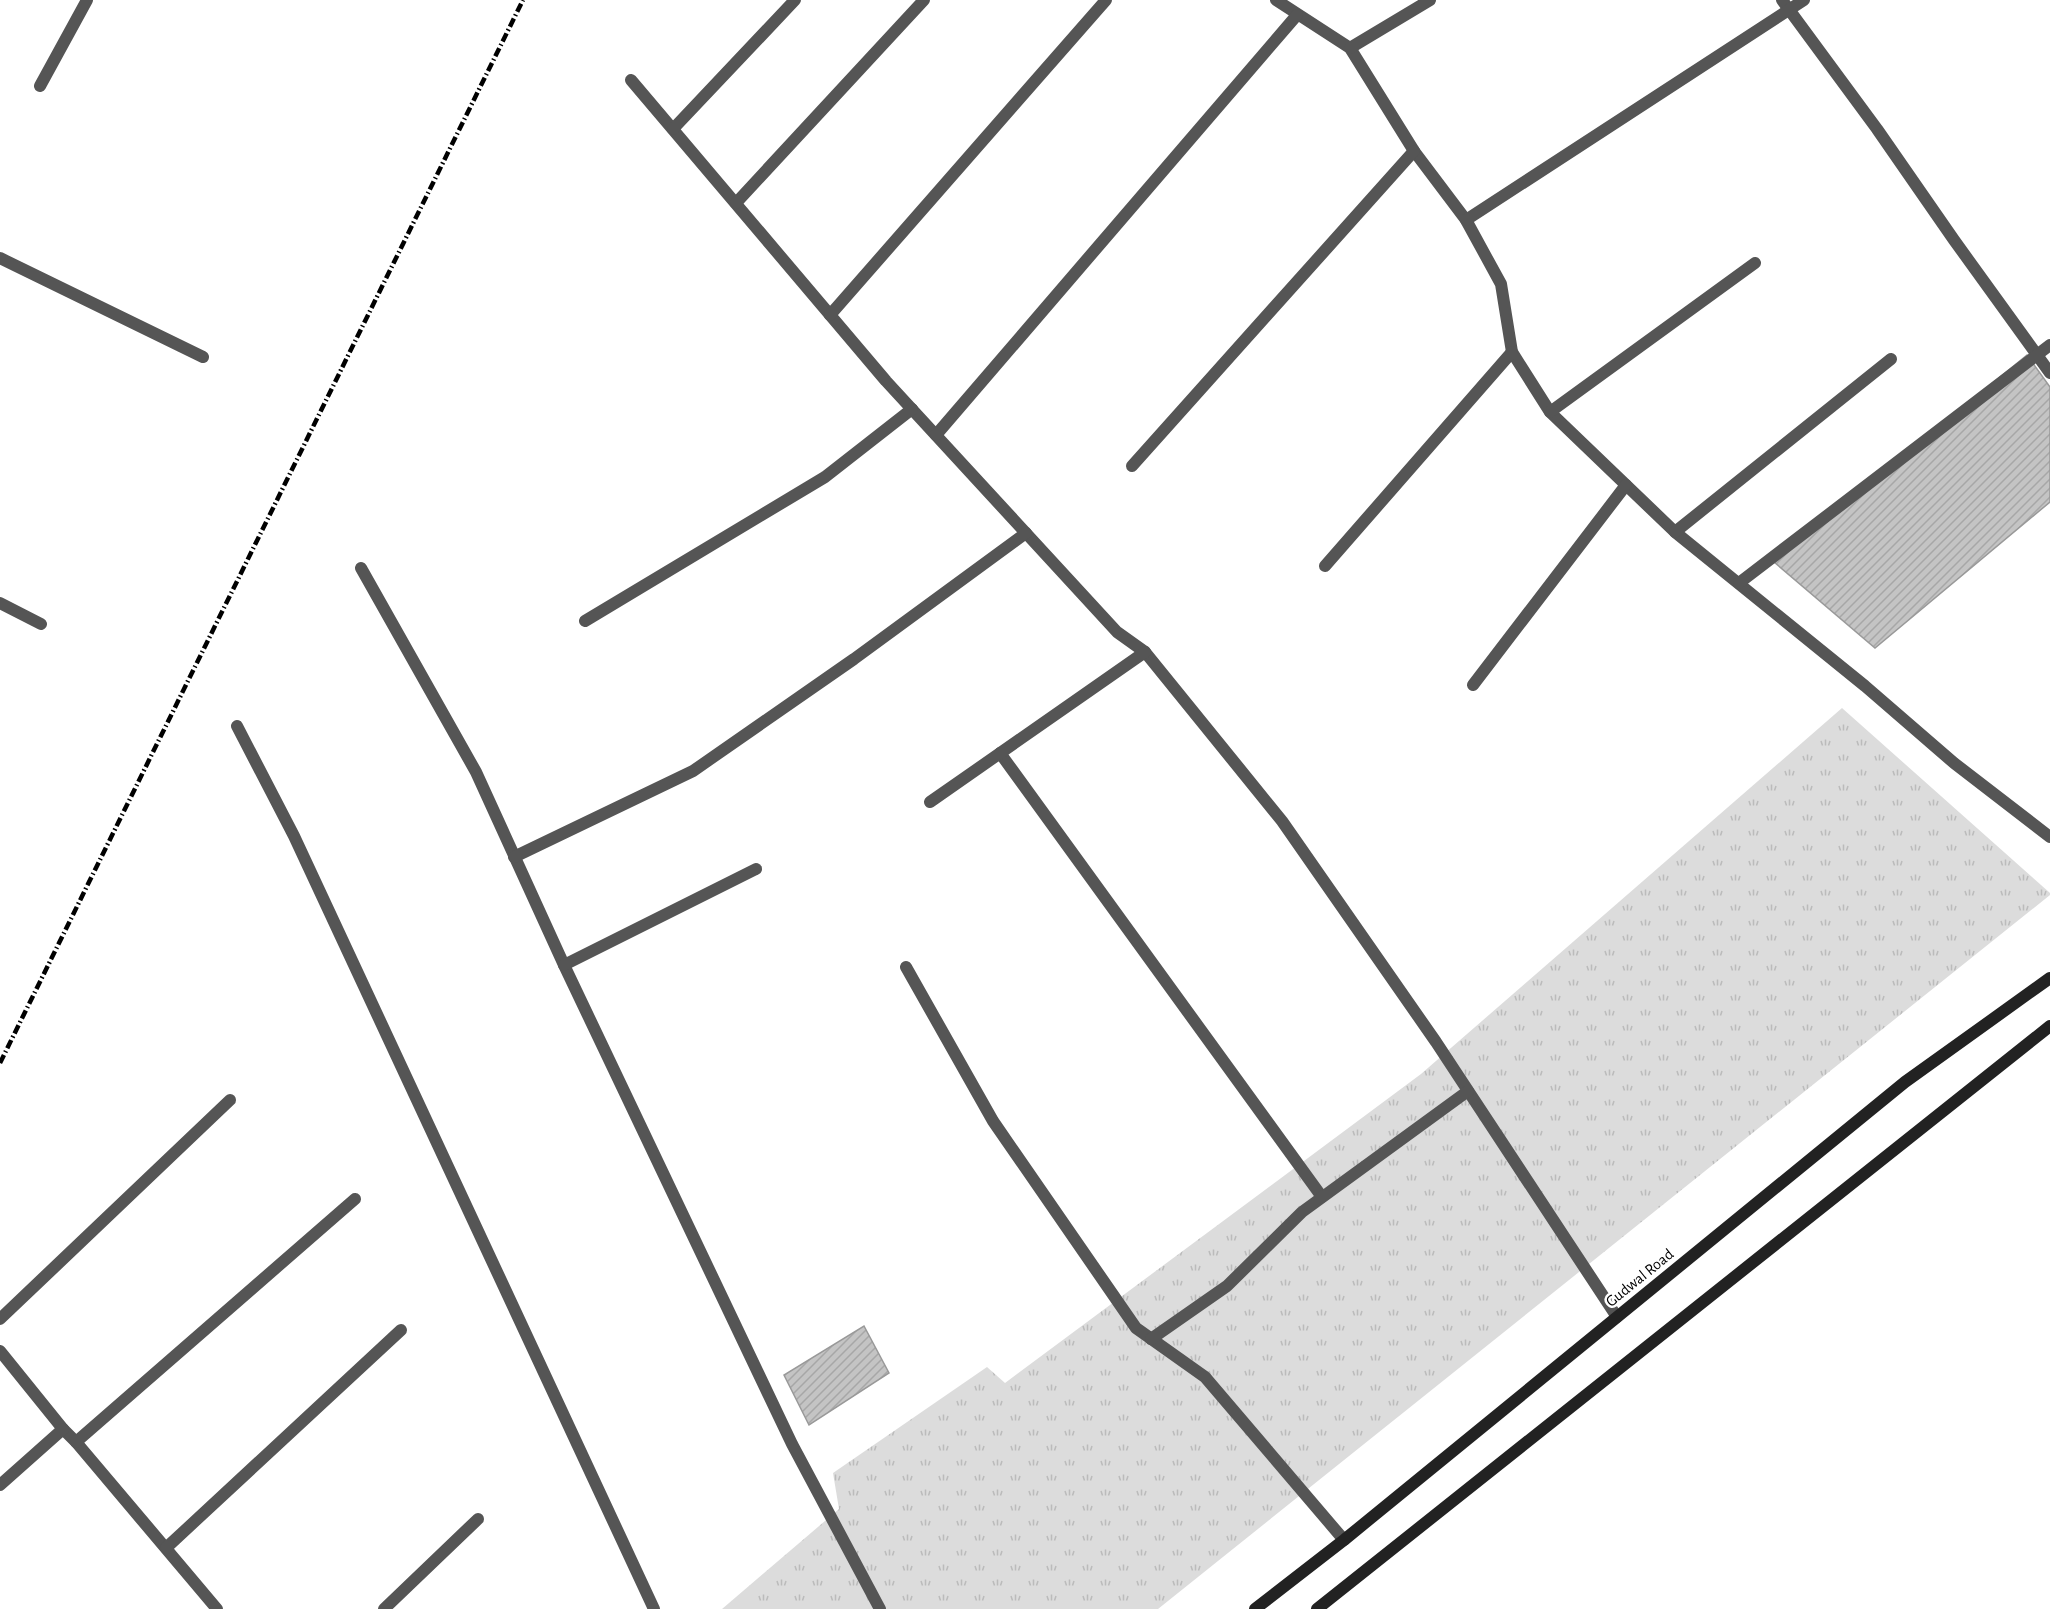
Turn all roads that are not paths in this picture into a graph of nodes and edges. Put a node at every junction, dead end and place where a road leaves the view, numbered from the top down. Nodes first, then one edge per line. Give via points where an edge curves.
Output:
1 (87, 0) edge
2 (795, 0) edge
3 (924, 0) edge
4 (1106, 0) edge
5 (1276, 0) edge
6 (1430, 0) edge
7 (1804, 0) edge
8 (1785, 5) edge
9 (1297, 15) junction
10 (1350, 48) junction
11 (631, 80) dead end
12 (40, 87) dead end
13 (673, 129) junction
14 (1414, 151) junction
15 (736, 203) junction
16 (1466, 220) junction
17 (0, 258) edge
18 (1755, 263) dead end
19 (830, 315) junction
20 (2050, 345) edge
21 (1512, 352) junction
22 (2038, 354) junction
23 (203, 357) dead end
24 (1891, 359) dead end
25 (2050, 373) edge
26 (912, 410) junction
27 (1550, 412) junction
28 (936, 435) junction
29 (1132, 466) dead end
30 (1626, 485) junction
31 (1675, 532) junction
32 (1026, 533) junction
33 (1325, 566) dead end
34 (361, 568) dead end
35 (1738, 583) junction
36 (0, 603) edge
37 (585, 621) dead end
38 (41, 624) dead end
39 (1145, 652) junction
40 (1473, 685) dead end
41 (237, 726) dead end
42 (1000, 753) junction
43 (930, 802) dead end
44 (2050, 837) edge
45 (514, 857) junction
46 (756, 869) dead end
47 (564, 965) junction
48 (906, 967) dead end
49 (2050, 978) edge
50 (2050, 1026) edge
51 (1468, 1091) junction
52 (230, 1100) dead end
53 (1322, 1197) junction
54 (355, 1199) dead end
55 (1617, 1317) junction
56 (0, 1319) edge
57 (401, 1330) dead end
58 (1151, 1339) junction
59 (0, 1351) edge
60 (63, 1429) junction
61 (76, 1442) junction
62 (0, 1485) edge
63 (478, 1519) dead end
64 (1344, 1540) junction
65 (166, 1548) junction
66 (217, 1609) edge
67 (384, 1609) edge
68 (654, 1609) edge
69 (880, 1609) edge
70 (1255, 1609) edge
71 (1317, 1609) edge

1 - 12 street
2 - 13 street
3 - 15 street
4 - 19 street
5 - 9 street
6 - 10 street
7 - 8 street
8 - 16 street
8 - 22 street
9 - 10 street
9 - 28 street
10 - 14 street
11 - 13 street
13 - 15 street
14 - 16 street
14 - 29 street
15 - 19 street
16 - 21 street via 1501,284
17 - 23 street
18 - 27 street
19 - 26 street
20 - 22 street
21 - 27 street
21 - 33 street
22 - 25 street
22 - 35 street
24 - 31 street
26 - 28 street
26 - 37 street via 825,477
27 - 30 street
28 - 32 street
30 - 31 street
30 - 40 street
31 - 35 street
32 - 39 street via 1117,632
32 - 45 street via 693,771
34 - 45 street via 476,772
35 - 44 street via 1954,763
36 - 38 street
39 - 42 street
39 - 51 street via 1282,821
41 - 68 street via 304,858
42 - 43 street
42 - 53 street
45 - 47 street
46 - 47 street
47 - 69 street via 792,1444
48 - 58 street via 993,1121 1136,1328
49 - 55 main road, Gudwal Road via 1905,1082
50 - 71 main road
51 - 53 street
51 - 55 street
52 - 56 street
53 - 58 street via 1227,1286
54 - 61 street
55 - 64 main road, Gudwal Road
57 - 65 street
58 - 64 street via 1205,1377
59 - 60 street
60 - 61 street
60 - 62 street
61 - 65 street
63 - 67 street
64 - 70 main road, Gudwal Road
65 - 66 street

